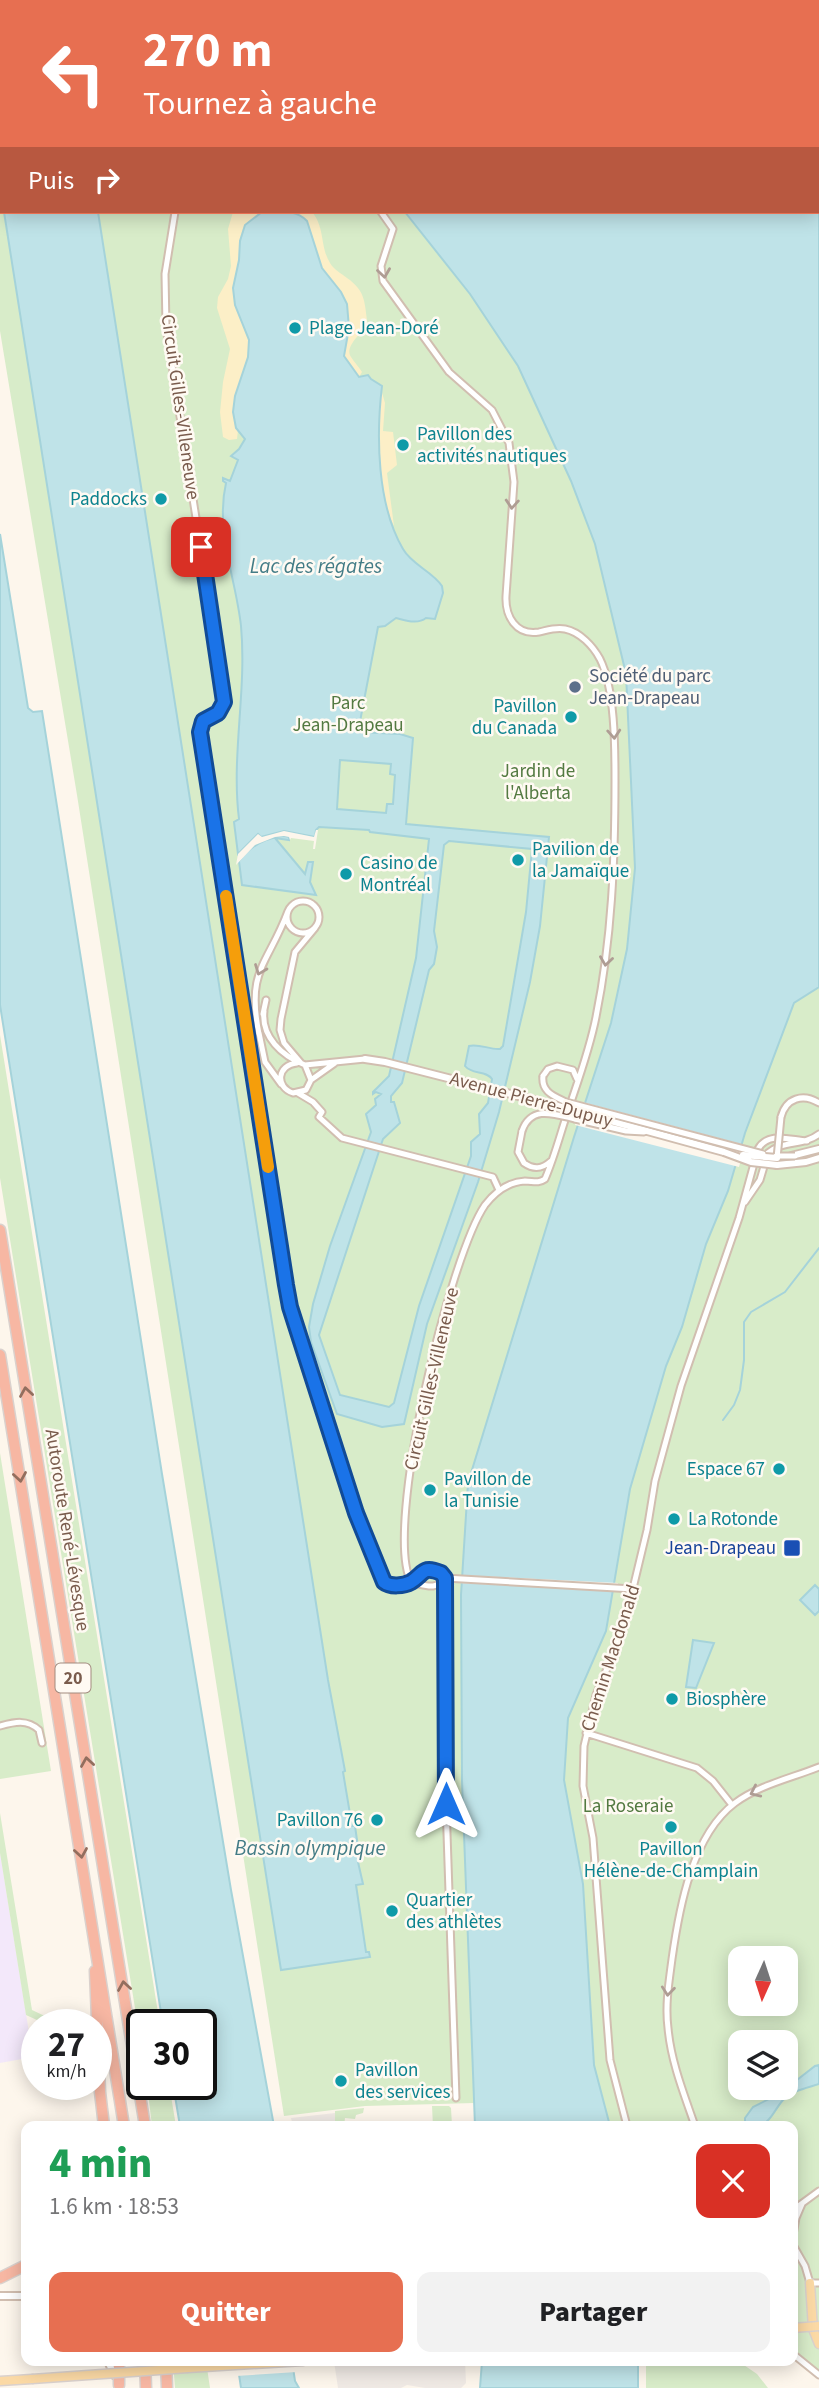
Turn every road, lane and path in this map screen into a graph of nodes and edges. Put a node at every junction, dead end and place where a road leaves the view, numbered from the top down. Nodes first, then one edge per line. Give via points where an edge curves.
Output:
1 (175, 214) edge
2 (382, 214) edge
3 (288, 911) junction
4 (315, 928) junction
5 (266, 1000) dead end
6 (264, 1011) junction
7 (259, 1034) junction
8 (365, 1059) joint
9 (338, 1061) junction
10 (301, 1064) junction
11 (309, 1083) junction
12 (577, 1083) junction
13 (281, 1084) junction
14 (298, 1093) junction
15 (313, 1102) junction
16 (819, 1103) edge
17 (651, 1133) junction
18 (819, 1135) edge
19 (807, 1141) junction
20 (819, 1149) edge
21 (819, 1158) edge
22 (777, 1160) junction
23 (551, 1161) junction
24 (499, 1190) junction
25 (743, 1205) junction
26 (0, 1230) edge
27 (0, 1355) edge
28 (448, 1578) junction
29 (411, 1582) junction
30 (633, 1589) junction
31 (0, 1726) edge
32 (586, 1733) junction
33 (42, 1743) dead end
34 (819, 1767) edge
35 (732, 1805) junction
36 (94, 1935) junction
37 (96, 2009) edge
38 (456, 2098) dead end
39 (99, 2100) edge
40 (101, 2100) edge
41 (97, 2121) edge
42 (103, 2121) edge
43 (123, 2121) edge
44 (144, 2121) edge
45 (626, 2121) edge
46 (693, 2121) edge
47 (819, 2191) edge
48 (802, 2204) junction
49 (798, 2207) edge
50 (798, 2213) edge
51 (798, 2254) edge
52 (21, 2268) edge
53 (0, 2278) edge
54 (814, 2283) edge
55 (21, 2295) edge
56 (0, 2296) edge
57 (819, 2326) edge
58 (798, 2328) edge
59 (819, 2344) edge
60 (798, 2358) edge
61 (110, 2366) edge
62 (119, 2366) edge
63 (145, 2366) edge
64 (166, 2366) edge
65 (227, 2366) edge
66 (819, 2375) edge
67 (0, 2381) edge
68 (119, 2387) edge
69 (146, 2388) edge
70 (167, 2388) edge

1 - 29 street, Circuit Gilles-Villeneuve via 165,274 166,327 224,696 221,710 203,721 200,732 286,1285 369,1548 387,1585
2 -> 12 street via 393,229 381,266 383,281 449,372 492,410 509,443 514,482 505,605 510,619 527,631 558,628 574,632 596,652 606,675 615,758 615,876 603,979
3 - 4 street via 287,921 296,931 306,933
3 - 4 street via 299,902 312,904 319,914
3 -> 7 street via 255,986
4 - 10 street via 295,952 281,1019 284,1042
5 - 6 street
6 - 7 street
6 - 10 street via 268,1035 284,1054
7 - 13 street via 265,1062
8 - 9 street, Avenue Pierre-Dupuy
8 - 17 street, Avenue Pierre-Dupuy, bridge
9 - 10 street, Avenue Pierre-Dupuy
9 - 11 street
10 - 11 street
10 - 13 street via 286,1065
11 - 14 street
11 - 15 street
12 - 22 street, bridge via 576,1074 568,1068 552,1067 542,1084 566,1102
12 - 23 street
13 - 14 street via 288,1092
14 - 15 street
15 - 24 street via 322,1112 319,1117 337,1135 493,1177
16 - 22 street, bridge via 794,1099 786,1106
17 - 22 street, Avenue Pierre-Dupuy, bridge via 751,1162
17 - 23 street, bridge via 534,1114 522,1131 518,1152 529,1167 540,1168
18 - 19 street, Chemin Macdonald
19 - 25 street, Chemin Macdonald via 775,1147 768,1153 760,1180
19 - 25 street, Chemin Macdonald via 774,1138 762,1143
20 - 22 street, bridge
21 - 22 street
23 - 24 street via 542,1181 515,1182
24 - 29 street, Circuit Gilles-Villeneuve via 484,1207 455,1279 417,1425 405,1522 405,1558
25 - 30 street, Chemin Macdonald via 681,1386
44 -> 26 highway, Autoroute René-Lévesque / 20
27 -> 36 highway, Autoroute René-Lévesque / 20
28 - 29 street via 435,1587
28 - 29 street via 429,1570
28 - 30 street
28 - 38 street via 446,1804
30 - 32 street, Chemin Macdonald via 621,1638 596,1695
31 - 33 street via 30,1724 39,1730
32 - 35 street via 697,1768
32 - 45 street, Chemin Macdonald via 583,1786 593,1838 610,2060
34 -> 35 street via 762,1788
35 -> 46 street via 707,1837 688,1878 668,1985 672,2057
36 - 37 highway
36 - 43 highway, Autoroute René-Lévesque / 20
39 - 41 highway
40 - 42 highway
47 - 48 street
48 - 49 street
48 - 50 street
51 - 54 street
52 - 53 highway
54 - 59 main road via 812,2325
55 - 56 street
57 - 58 main road, bridge
60 - 66 street
61 - 68 street
62 - 68 highway
63 - 69 highway
64 - 70 highway
65 - 67 main road, bridge

